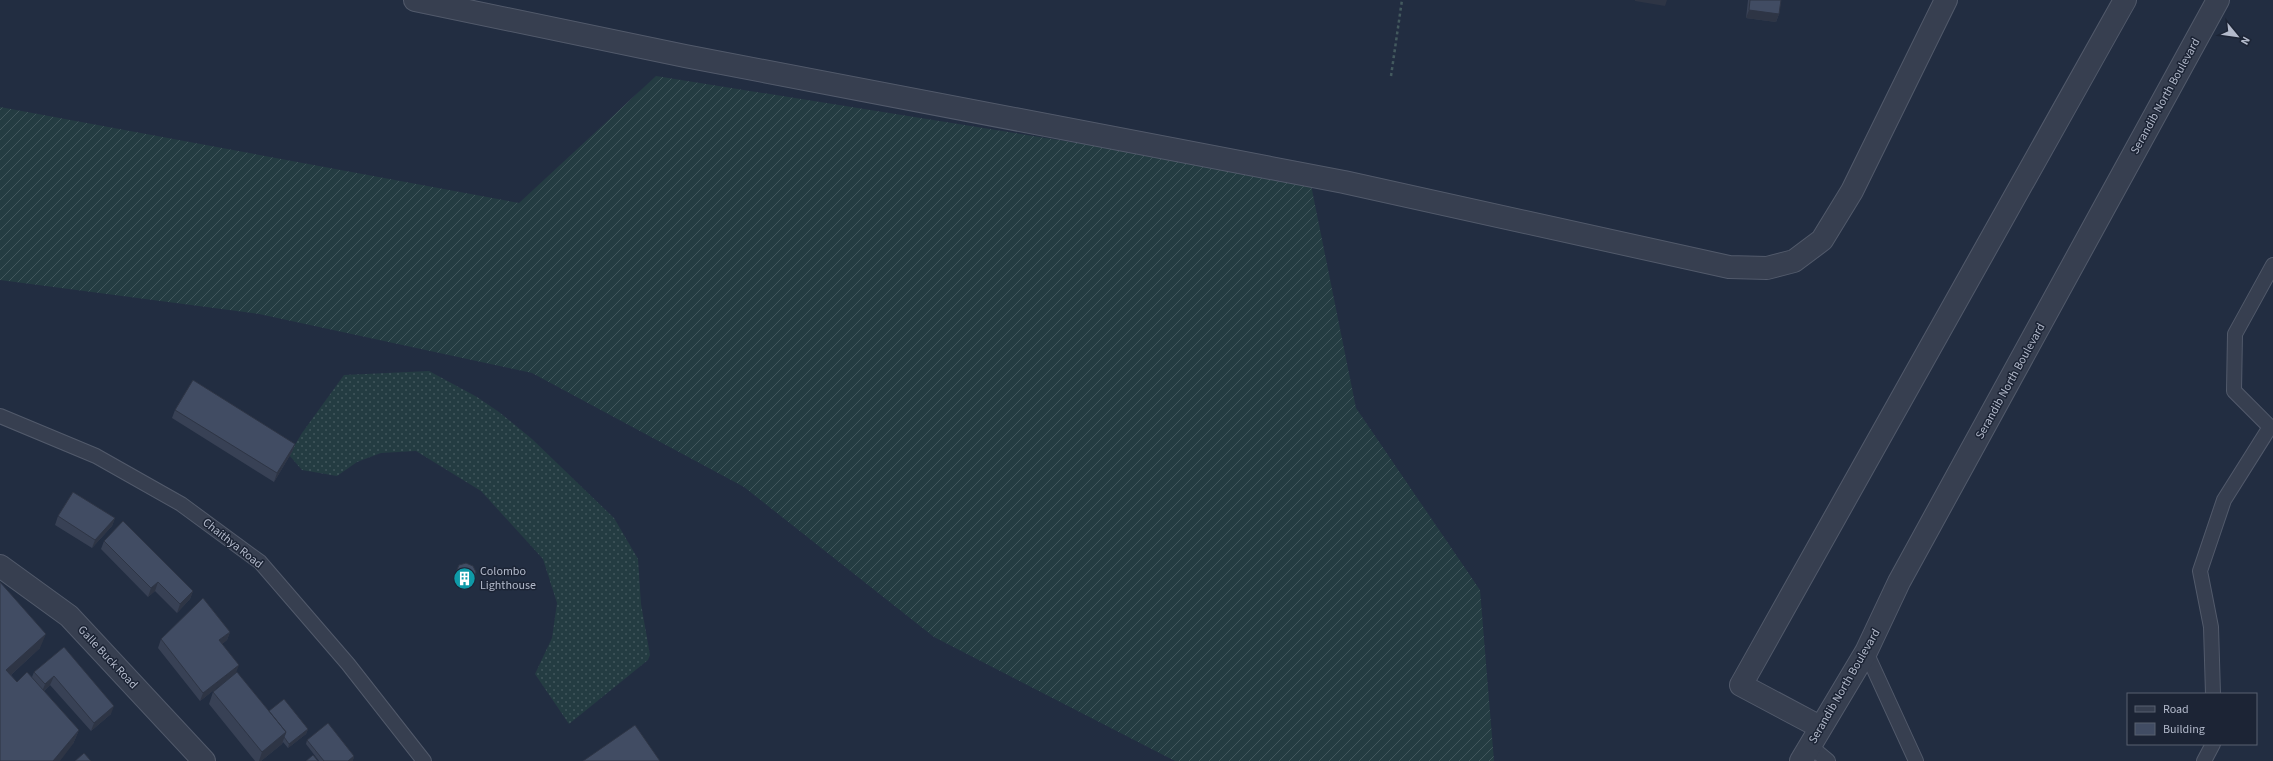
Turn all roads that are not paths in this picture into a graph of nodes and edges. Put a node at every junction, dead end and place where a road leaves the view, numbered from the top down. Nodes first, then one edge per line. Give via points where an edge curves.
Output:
1 (415, 0) edge
2 (1946, 0) edge
3 (2125, 0) edge
4 (2218, 0) edge
5 (2273, 265) edge
6 (0, 416) edge
7 (2272, 427) edge
8 (0, 566) edge
9 (1866, 652) junction
10 (2213, 693) edge
11 (1810, 745) edge
12 (2212, 745) edge
13 (204, 761) edge
14 (424, 761) edge
15 (1828, 761) edge
16 (1916, 761) edge
17 (2204, 761) edge

1 - 2 street via 685,56 1344,182 1729,267 1767,268 1794,261 1822,240 1852,190
3 - 11 street via 1741,685
4 - 9 street, Serandib North Boulevard via 1899,582
5 - 7 lane via 2235,334 2234,370 2234,391
6 - 14 lane, Chaithya Road via 96,456 181,504 260,562 348,664
7 - 10 lane via 2224,500 2200,571 2211,627
8 - 13 street, Galle Buck Road via 69,616
9 - 11 street, Serandib North Boulevard
9 - 16 lane
11 - 15 lane
12 - 17 lane

